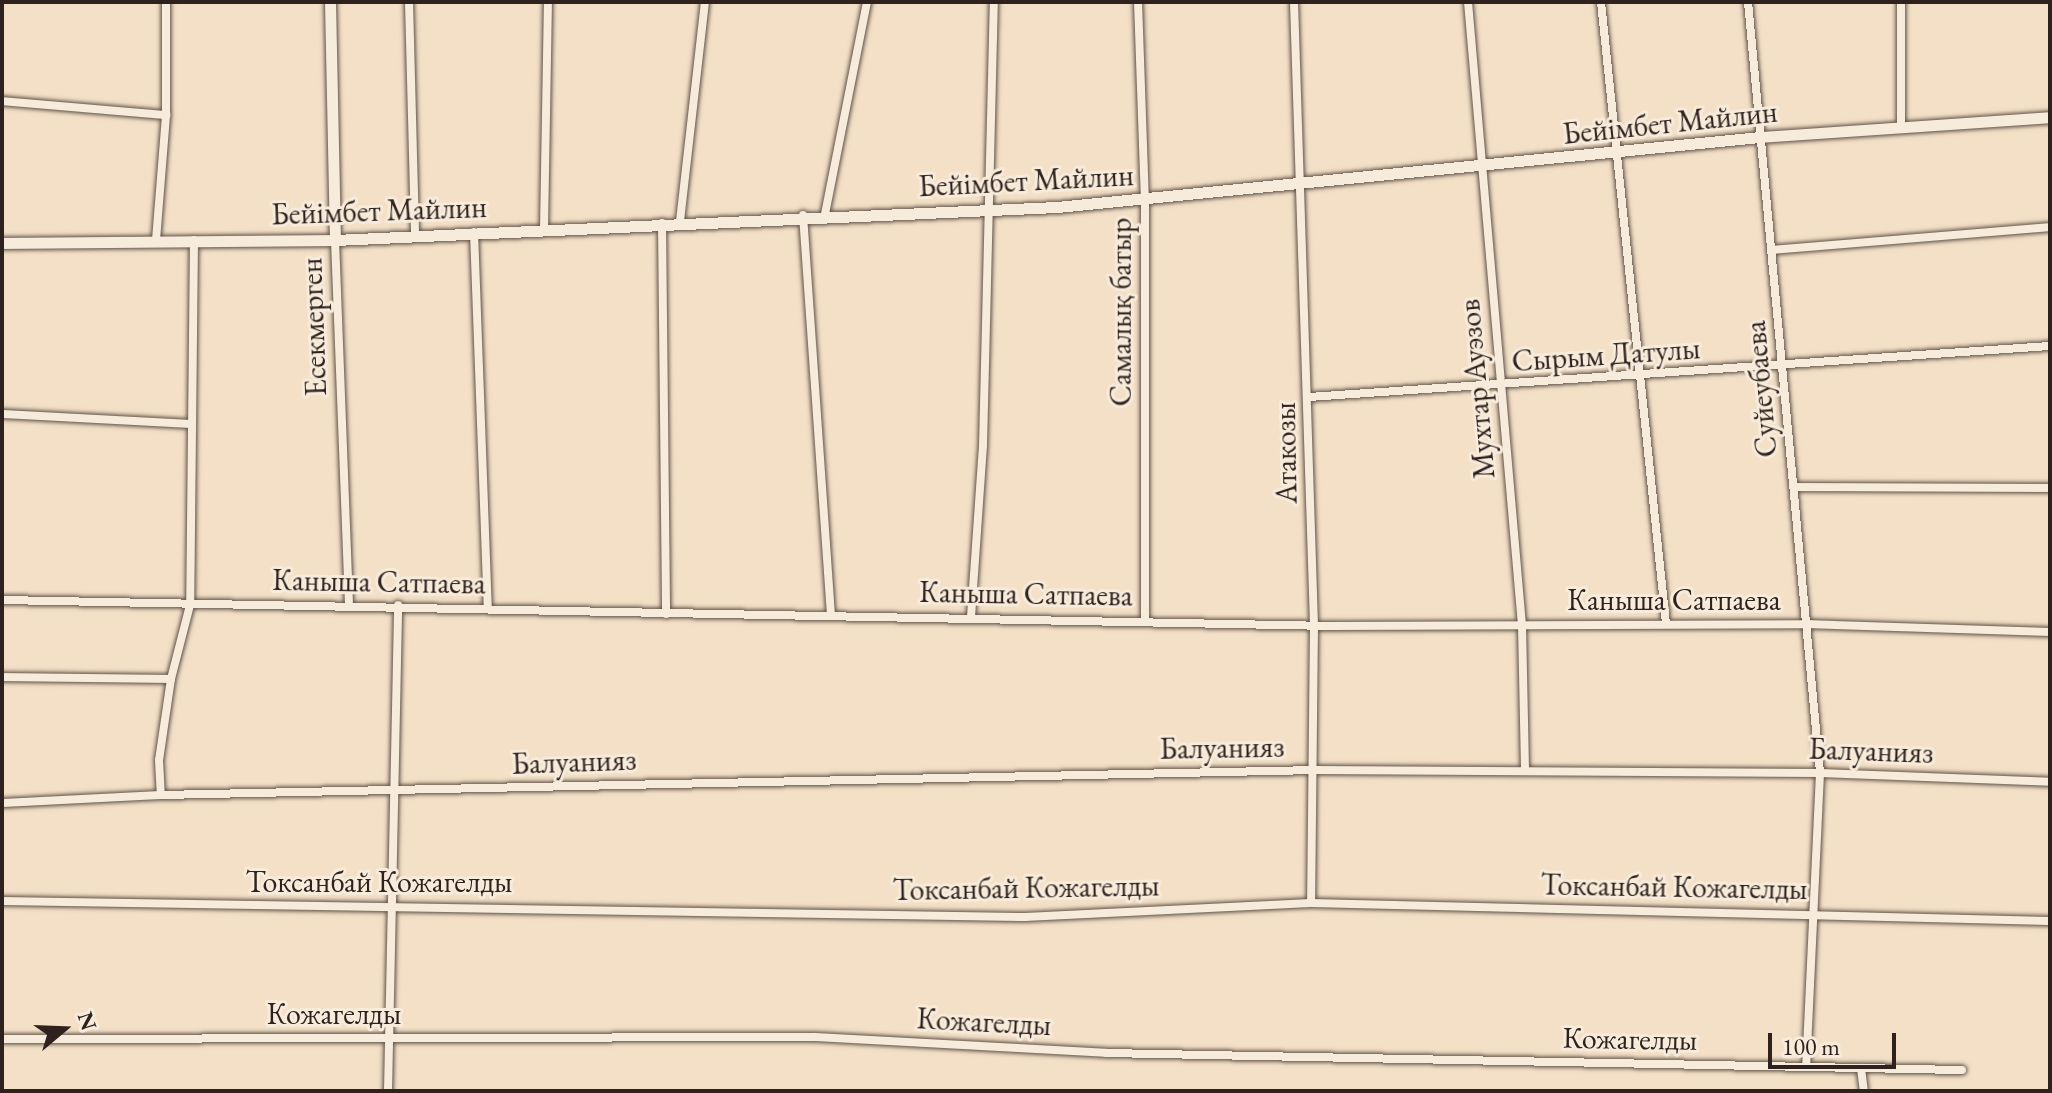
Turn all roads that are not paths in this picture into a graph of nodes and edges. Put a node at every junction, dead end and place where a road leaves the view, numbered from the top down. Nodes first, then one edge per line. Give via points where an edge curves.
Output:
1 (166, 2) edge
2 (330, 2) edge
3 (409, 2) edge
4 (548, 2) edge
5 (705, 2) edge
6 (867, 2) edge
7 (994, 2) edge
8 (1138, 2) edge
9 (1294, 2) edge
10 (1468, 2) edge
11 (1601, 2) edge
12 (1748, 2) edge
13 (1901, 2) edge
14 (2, 101) edge
15 (166, 115) junction
16 (2050, 117) edge
17 (1901, 127) junction
18 (1760, 137) junction
19 (1617, 152) junction
20 (1481, 166) junction
21 (1301, 183) junction
22 (1145, 198) junction
23 (990, 209) junction
24 (825, 214) junction
25 (803, 215) junction
26 (680, 221) junction
27 (662, 222) junction
28 (2050, 227) edge
29 (544, 229) junction
30 (474, 232) junction
31 (415, 236) junction
32 (156, 240) junction
33 (194, 240) junction
34 (335, 240) junction
35 (2, 243) edge
36 (1772, 250) junction
37 (2050, 346) edge
38 (1783, 367) junction
39 (1640, 378) junction
40 (1500, 386) junction
41 (1309, 397) junction
42 (2, 414) edge
43 (192, 424) junction
44 (1794, 487) junction
45 (2050, 488) edge
46 (2, 600) edge
47 (349, 602) junction
48 (190, 605) junction
49 (398, 605) junction
50 (488, 607) junction
51 (831, 613) junction
52 (666, 614) junction
53 (971, 617) junction
54 (1145, 621) junction
55 (1666, 624) junction
56 (1806, 624) junction
57 (1314, 625) junction
58 (1522, 625) junction
59 (2050, 632) edge
60 (2, 677) edge
61 (171, 679) junction
62 (1315, 770) junction
63 (1525, 771) junction
64 (1820, 773) junction
65 (2050, 782) edge
66 (395, 791) junction
67 (161, 795) junction
68 (2, 803) edge
69 (2, 901) edge
70 (1311, 903) junction
71 (390, 906) junction
72 (1817, 914) junction
73 (2050, 921) edge
74 (389, 1037) junction
75 (2, 1039) edge
76 (1806, 1067) junction
77 (1861, 1068) junction
78 (1962, 1070) dead end
79 (388, 1091) edge
80 (1864, 1091) edge

1 - 15 street
2 - 34 street, Eсекмерген
3 - 31 street
4 - 29 street
5 - 26 street
6 - 24 street
7 - 23 street
8 - 22 street, Самалық батыр
9 - 21 street, Атакозы
10 - 20 street, Мухтар Ауэзов
11 - 19 street
12 - 18 street, Суйеубаева
13 - 17 street
14 - 15 street
15 - 32 street
16 - 17 street, Бейімбет Майлин
17 - 18 street, Бейімбет Майлин
18 - 19 street, Бейімбет Майлин
18 - 36 street, Суйеубаева
19 - 20 street, Бейімбет Майлин
19 - 39 street
20 - 21 street, Бейімбет Майлин
20 - 40 street, Мухтар Ауэзов
21 - 22 street, Бейімбет Майлин
21 - 41 street, Атакозы
22 - 23 street, Бейімбет Майлин
22 - 54 street, Самалық батыр
23 - 24 street, Бейімбет Майлин
23 - 53 street
24 - 25 street, Бейімбет Майлин
25 - 26 street, Бейімбет Майлин
25 - 51 street
26 - 27 street, Бейімбет Майлин
27 - 29 street, Бейімбет Майлин
27 - 52 street
28 - 36 street
29 - 30 street, Бейімбет Майлин
30 - 31 street, Бейімбет Майлин
30 - 50 street
31 - 34 street, Бейімбет Майлин
32 - 33 street, Бейімбет Майлин
32 - 35 street, Бейімбет Майлин
33 - 34 street, Бейімбет Майлин
33 - 43 street
34 - 47 street, Eсекмерген
36 - 38 street, Суйеубаева
37 - 38 street, Сырым Датулы
38 - 39 street, Сырым Датулы
38 - 44 street, Суйеубаева
39 - 40 street, Сырым Датулы
39 - 55 street
40 - 41 street, Сырым Датулы
40 - 58 street, Мухтар Ауэзов
41 - 57 street, Атакозы
42 - 43 street
43 - 48 street
44 - 45 street
44 - 56 street, Суйеубаева
46 - 48 street, Каныша Сатпаева
47 - 48 street, Каныша Сатпаева
47 - 49 street, Каныша Сатпаева
48 - 61 street
49 - 50 street, Каныша Сатпаева
49 - 66 street
50 - 52 street, Каныша Сатпаева
51 - 52 street, Каныша Сатпаева
51 - 53 street, Каныша Сатпаева
53 - 54 street, Каныша Сатпаева
54 - 57 street, Каныша Сатпаева
55 - 56 street, Каныша Сатпаева
55 - 58 street, Каныша Сатпаева
56 - 59 street, Каныша Сатпаева
56 - 64 street, Суйеубаева
57 - 58 street, Каныша Сатпаева
57 - 62 street, Атакозы
58 - 63 street, Мухтар Ауэзов
60 - 61 street
61 - 67 street via 159,760
62 - 63 street, Балуанияз
62 - 66 street, Балуанияз
62 - 70 street, Атакозы
63 - 64 street, Балуанияз
64 - 65 street, Балуанияз
64 - 72 street, Суйеубаева
66 - 67 street, Балуанияз
66 - 71 street
67 - 68 street
69 - 71 street, Токсанбай Кожагелды
70 - 71 street, Токсанбай Кожагелды via 1025,917
70 - 72 street, Токсанбай Кожагелды
71 - 74 street
72 - 73 street, Токсанбай Кожагелды
72 - 76 street, Суйеубаева
74 - 75 street, Кожагелды
74 - 76 street, Кожагелды via 815,1037 1106,1053
74 - 79 street
76 - 77 street, Кожагелды
77 - 78 street, Кожагелды
77 - 80 street

